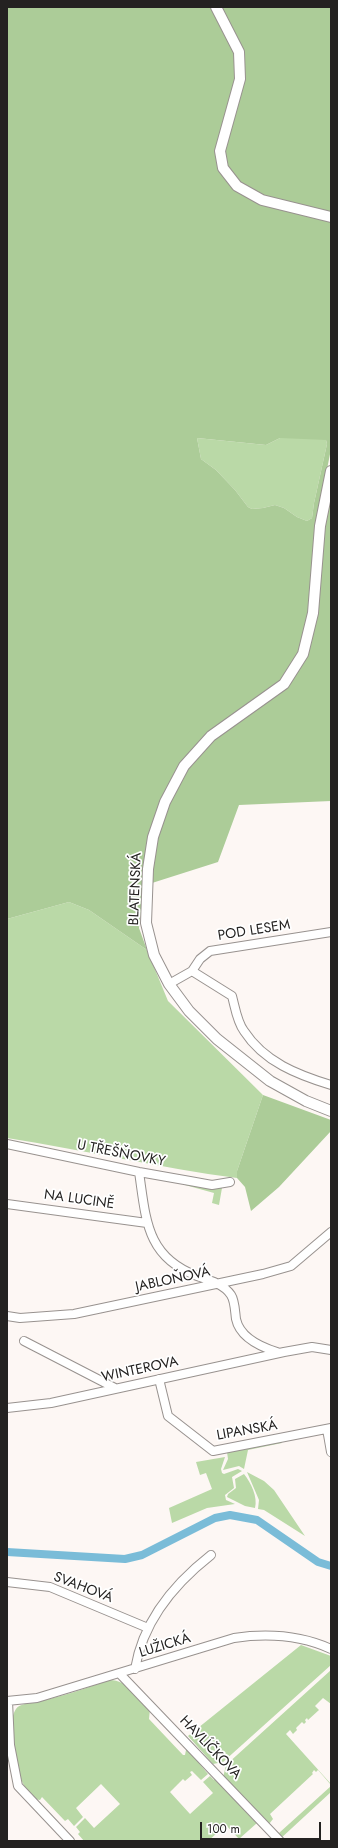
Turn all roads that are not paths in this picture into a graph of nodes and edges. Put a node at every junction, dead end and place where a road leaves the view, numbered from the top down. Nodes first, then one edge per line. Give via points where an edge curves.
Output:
1 (216, 7) edge
2 (331, 217) edge
3 (331, 471) edge
4 (331, 932) edge
5 (192, 971) junction
6 (169, 984) junction
7 (331, 1085) edge
8 (331, 1111) edge
9 (7, 1144) edge
10 (138, 1172) junction
11 (230, 1182) dead end
12 (7, 1204) edge
13 (147, 1223) junction
14 (331, 1232) edge
15 (219, 1284) junction
16 (7, 1316) edge
17 (24, 1341) dead end
18 (331, 1350) edge
19 (278, 1353) junction
20 (159, 1379) junction
21 (115, 1388) junction
22 (7, 1408) edge
23 (329, 1428) edge
24 (331, 1452) edge
25 (211, 1555) dead end
26 (7, 1582) edge
27 (148, 1628) junction
28 (331, 1649) edge
29 (135, 1669) junction
30 (120, 1674) junction
31 (7, 1701) edge
32 (10, 1767) edge
33 (70, 1841) edge
34 (280, 1841) edge

1 - 2 street via 239,52 240,79 220,151 223,168 237,186 262,200
3 - 6 street, BLATENSKÁ via 320,526 313,614 303,654 284,684 211,736 184,766 165,802 153,838 148,869 146,923 154,955
4 - 5 street, POD LESEM via 210,951 200,958
5 - 6 street, POD LESEM
5 - 7 street via 232,996 243,1030 260,1050 280,1065 307,1078
6 - 8 street, BLATENSKÁ via 189,1011 217,1039 270,1081 306,1102
9 - 10 street, U TŘEŠŇOVKY
10 - 11 street, U TŘEŠŇOVKY via 212,1185
10 - 13 street
12 - 13 street, NA LUCINĚ
13 - 15 street via 150,1233 168,1260 190,1273
14 - 15 street, JABLOŇOVÁ via 291,1266
15 - 16 street, JABLOŇOVÁ via 74,1314 20,1318
15 - 19 street via 232,1296 237,1323 246,1336 258,1346
17 - 21 street
18 - 19 street, WINTEROVA via 312,1347
19 - 20 street, WINTEROVA
20 - 21 street, WINTEROVA
20 - 23 street, LIPANSKÁ via 168,1416 213,1451
21 - 22 street, WINTEROVA via 51,1403
23 - 24 street
25 - 27 street via 169,1594
26 - 27 street, SVAHOVÁ via 50,1587
27 - 29 street via 138,1651
28 - 29 street, LUŽICKÁ via 293,1637 258,1634 234,1638
29 - 30 street, LUŽICKÁ
30 - 31 street, LUŽICKÁ via 37,1698
30 - 34 street, HAVLÍČKOVA
31 - 32 street
32 - 33 street via 18,1786

